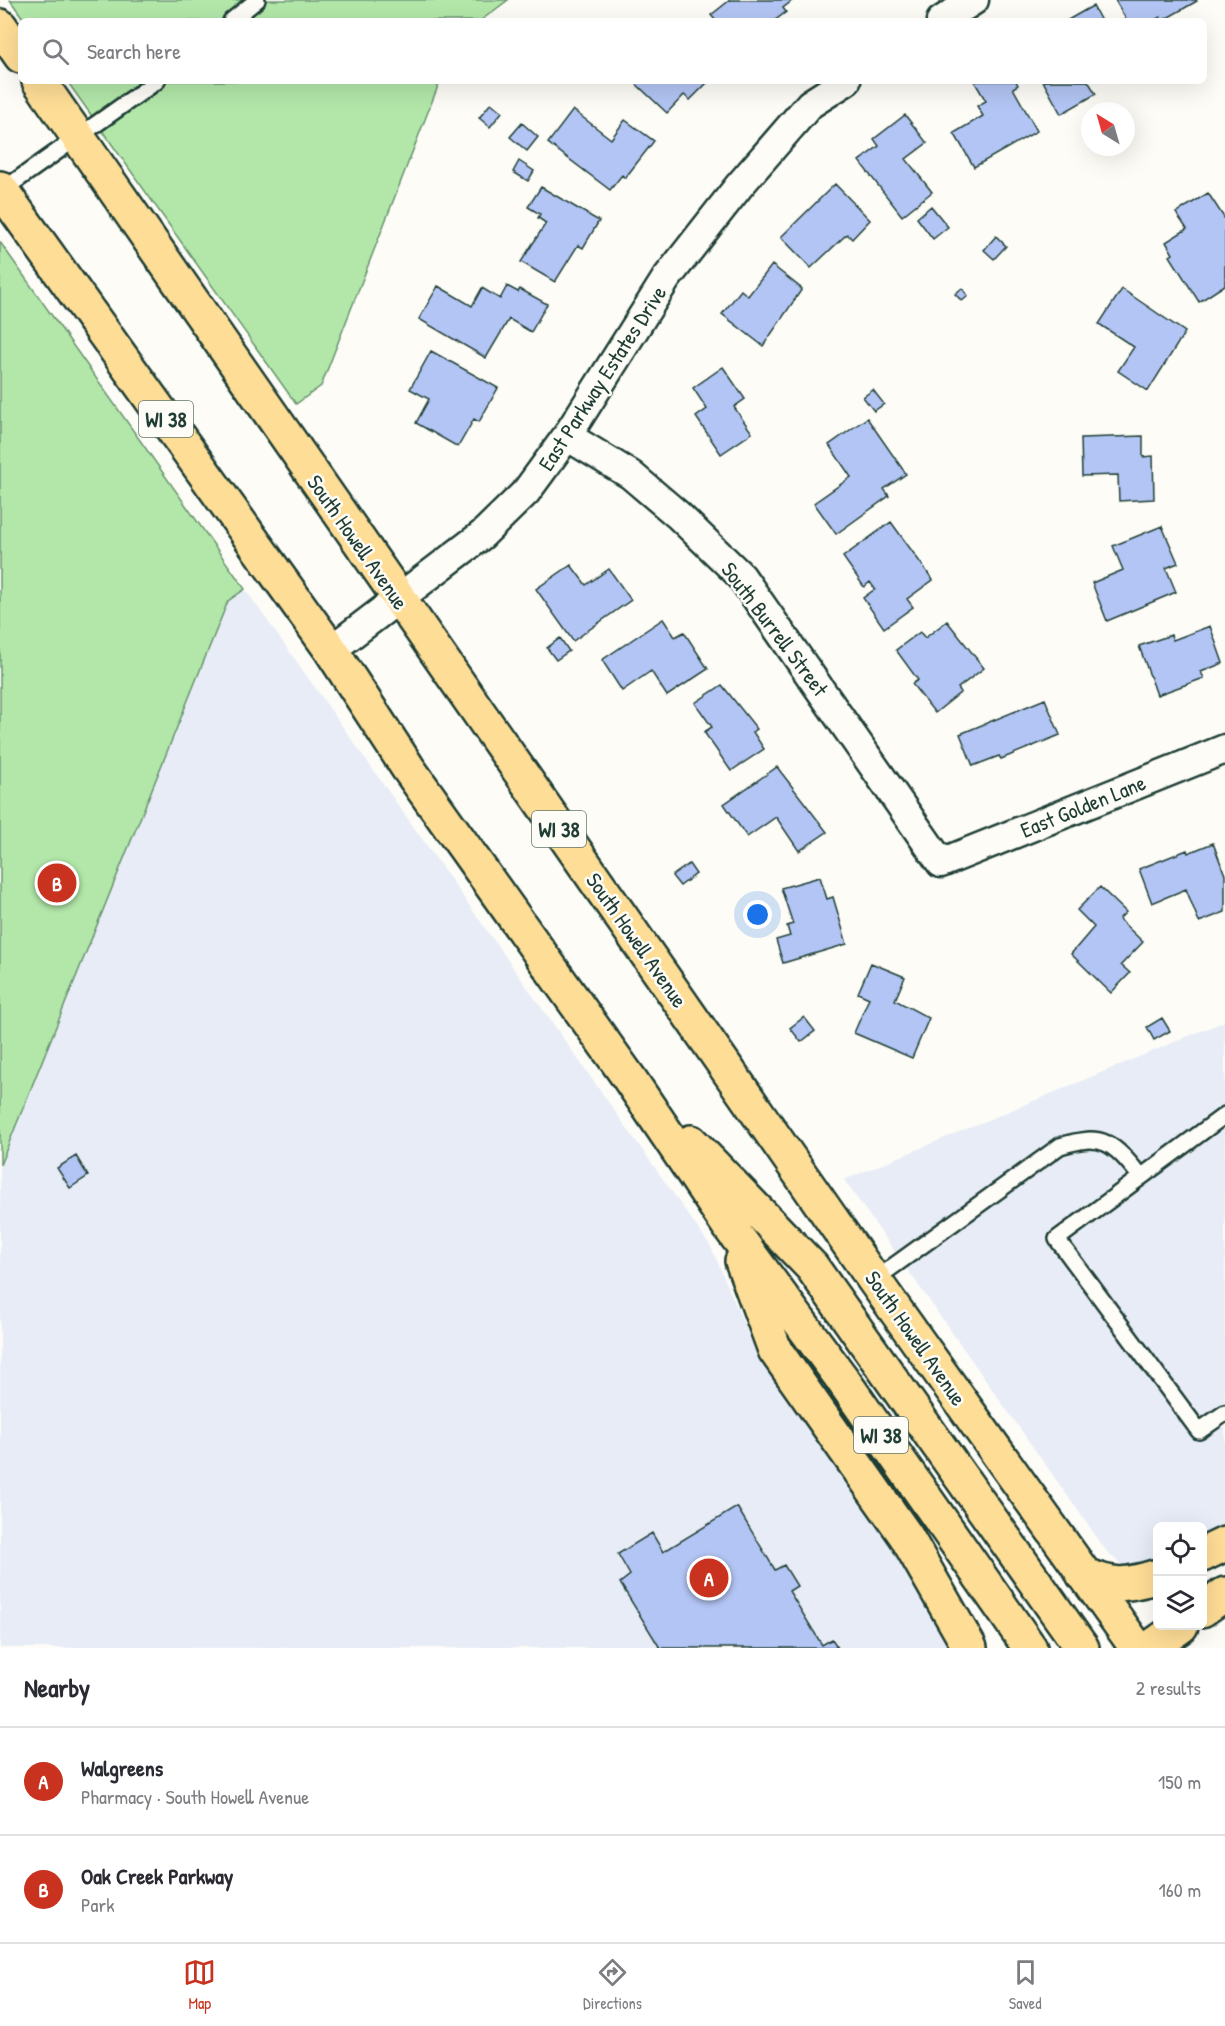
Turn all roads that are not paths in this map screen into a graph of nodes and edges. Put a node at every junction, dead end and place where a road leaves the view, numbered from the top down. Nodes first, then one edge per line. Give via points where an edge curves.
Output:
1 (257, 0) edge
2 (974, 0) edge
3 (235, 18) edge
4 (946, 18) edge
5 (0, 26) edge
6 (18, 52) edge
7 (41, 84) edge
8 (153, 84) edge
9 (841, 84) edge
10 (78, 137) junction
11 (1, 190) edge
12 (567, 436) junction
13 (399, 600) junction
14 (331, 650) junction
15 (1225, 749) edge
16 (941, 863) joint
17 (630, 1078) junction
18 (1225, 1115) edge
19 (1141, 1177) junction
20 (729, 1226) junction
21 (874, 1280) junction
22 (1225, 1413) edge
23 (1225, 1544) edge
24 (1207, 1553) edge
25 (1083, 1574) junction
26 (1153, 1578) edge
27 (1225, 1594) edge
28 (1207, 1607) edge
29 (1175, 1630) edge
30 (970, 1648) edge
31 (1030, 1648) edge
32 (1082, 1648) edge
33 (1137, 1648) edge
34 (1150, 1648) edge

1 - 3 lane
2 - 4 street
5 - 6 main road
7 - 10 main road, South Howell Avenue / WI 38
8 - 10 lane
9 - 12 street, East Parkway Estates Drive via 810,104 666,279
10 - 11 lane
10 - 13 main road, South Howell Avenue / WI 38
11 - 14 main road, WI 38
12 - 13 street, East Parkway Estates Drive via 512,507 482,536
12 - 16 street, South Burrell Street via 631,475 678,514 741,576
13 - 14 street, East Parkway Estates Drive
13 - 21 main road, South Howell Avenue / WI 38
14 - 17 main road, WI 38 via 408,768
15 - 16 street, East Golden Lane
17 - 20 main road, WI 38
17 - 32 main road via 812,1267
18 - 19 lane
19 - 21 lane via 1118,1149 1102,1140 1082,1139 1060,1146
19 - 22 lane via 1058,1239 1199,1431
20 - 30 main road via 775,1350 906,1536
20 - 31 main road, WI 38 via 840,1376
21 - 25 main road, South Howell Avenue / WI 38
23 - 24 main road
25 - 26 main road via 1107,1584 1130,1585
25 - 33 main road, South Howell Avenue / WI 38
27 - 28 main road
29 - 34 main road

